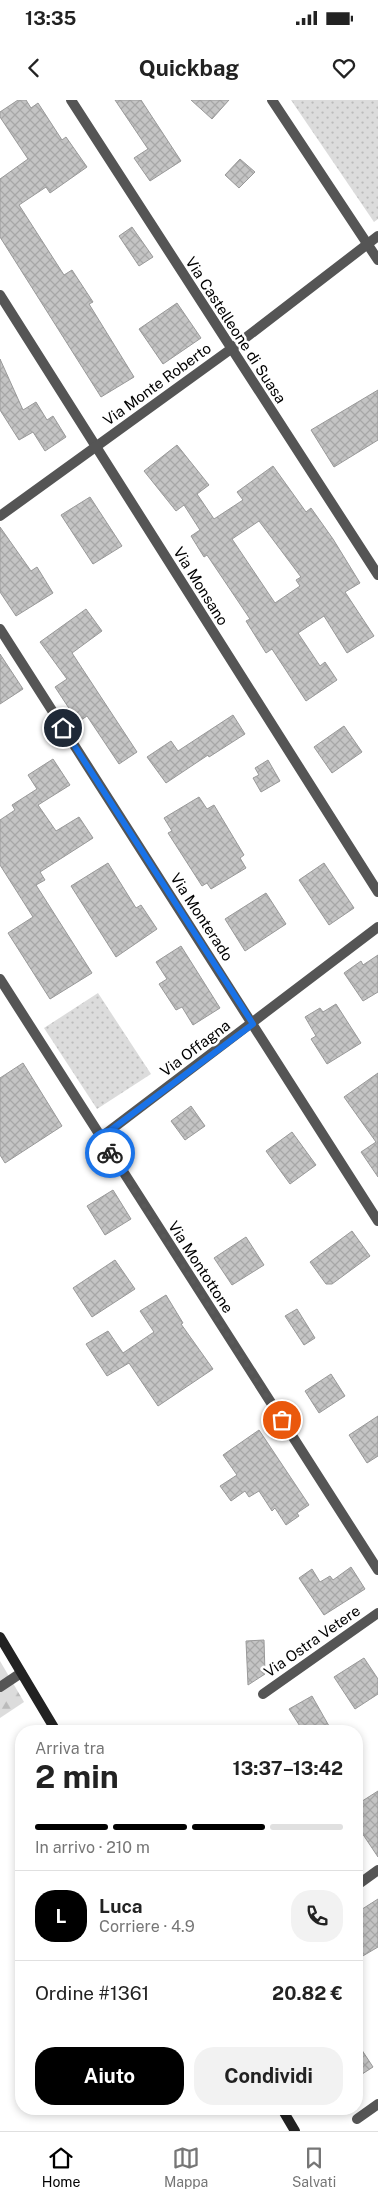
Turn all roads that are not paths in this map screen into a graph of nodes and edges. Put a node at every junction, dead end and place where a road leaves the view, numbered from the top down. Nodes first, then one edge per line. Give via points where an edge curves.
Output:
1 (71, 100) edge
2 (272, 100) edge
3 (378, 236) edge
4 (368, 244) junction
5 (378, 260) edge
6 (0, 295) edge
7 (231, 349) junction
8 (95, 448) junction
9 (0, 516) edge
10 (378, 575) edge
11 (0, 629) edge
12 (378, 892) edge
13 (378, 927) edge
14 (0, 979) edge
15 (253, 1024) junction
16 (100, 1138) junction
17 (378, 1221) edge
18 (378, 1570) edge
19 (378, 1613) edge
20 (0, 1637) edge
21 (21, 1673) junction
22 (0, 1687) edge
23 (263, 1694) dead end
24 (52, 1725) edge
25 (378, 1870) edge
26 (363, 1881) edge
27 (378, 2104) edge
28 (286, 2115) edge
29 (363, 2115) edge
30 (363, 2115) edge
31 (357, 2119) dead end
32 (296, 2131) edge

1 - 7 street, Via Castelleone di Suasa
2 - 4 street
3 - 4 street, Via Monte Roberto
4 - 5 street
4 - 7 street, Via Monte Roberto
6 - 8 street, Via Monsano
7 - 8 street, Via Monte Roberto
7 - 10 street, Via Castelleone di Suasa
8 - 9 street, Via Monte Roberto
8 - 12 street, Via Monsano
11 - 15 street, Via Monterado
13 - 15 street, Via Offagna
14 - 16 street, Via Montottone
15 - 16 street, Via Offagna
15 - 17 street, Via Monterado
16 - 18 street, Via Montottone
19 - 23 street, Via Ostra Vetere
20 - 21 street
21 - 22 street
21 - 24 street
25 - 26 street
27 - 29 street
28 - 32 street
30 - 31 street

